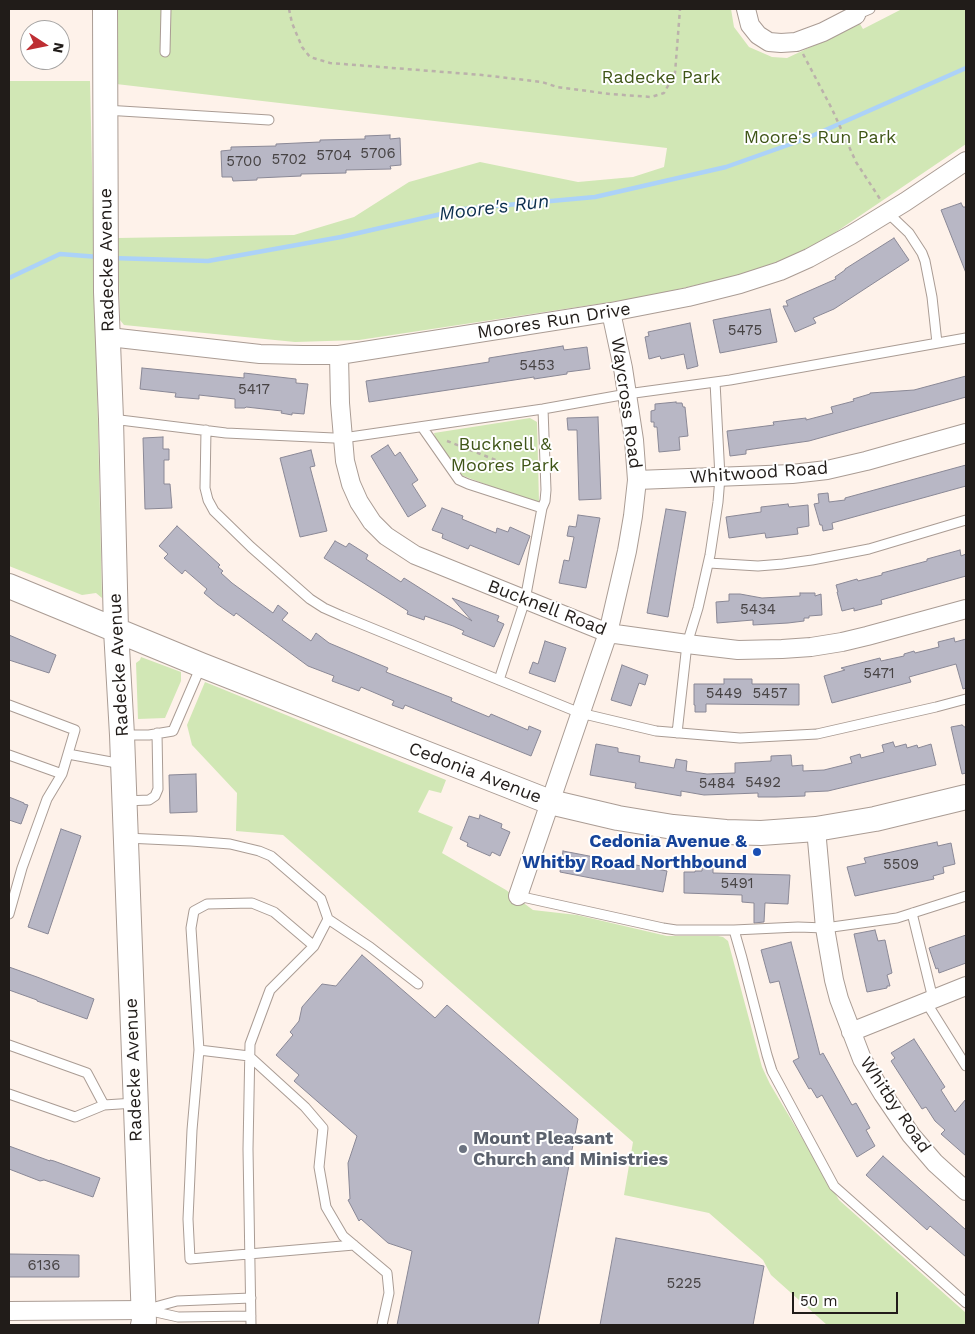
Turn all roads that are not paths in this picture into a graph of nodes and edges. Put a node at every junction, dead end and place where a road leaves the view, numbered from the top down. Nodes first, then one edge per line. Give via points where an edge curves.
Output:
1 (105, 9) edge
2 (166, 9) edge
3 (746, 9) edge
4 (863, 12) edge
5 (165, 52) dead end
6 (105, 110) junction
7 (270, 120) dead end
8 (966, 161) edge
9 (888, 213) junction
10 (611, 312) junction
11 (109, 337) junction
12 (966, 338) edge
13 (937, 344) junction
14 (339, 355) junction
15 (715, 382) junction
16 (627, 394) junction
17 (543, 409) junction
18 (112, 419) junction
19 (206, 430) junction
20 (425, 430) junction
21 (966, 433) edge
22 (343, 438) junction
23 (720, 477) junction
24 (637, 480) junction
25 (542, 508) junction
26 (966, 520) edge
27 (709, 563) junction
28 (9, 586) edge
29 (525, 600) junction
30 (966, 608) edge
31 (116, 630) junction
32 (608, 633) junction
33 (687, 644) junction
34 (201, 665) junction
35 (500, 680) junction
36 (966, 699) edge
37 (9, 705) edge
38 (580, 713) junction
39 (157, 733) junction
40 (677, 733) junction
41 (122, 735) junction
42 (68, 754) junction
43 (9, 755) edge
44 (123, 764) junction
45 (62, 774) junction
46 (966, 797) edge
47 (124, 801) junction
48 (550, 802) junction
49 (816, 829) junction
50 (126, 838) junction
51 (518, 896) joint
52 (966, 896) edge
53 (9, 914) edge
54 (912, 914) junction
55 (328, 919) junction
56 (826, 928) junction
57 (734, 930) junction
58 (314, 946) junction
59 (418, 984) dead end
60 (966, 986) edge
61 (930, 1000) junction
62 (851, 1032) junction
63 (9, 1045) edge
64 (199, 1050) junction
65 (249, 1056) junction
66 (966, 1066) edge
67 (9, 1094) edge
68 (136, 1103) junction
69 (104, 1105) junction
70 (966, 1191) edge
71 (354, 1245) junction
72 (250, 1255) junction
73 (251, 1298) junction
74 (966, 1303) edge
75 (9, 1311) edge
76 (251, 1316) junction
77 (144, 1320) edge
78 (251, 1325) edge
79 (382, 1325) edge

1 - 6 street, Radecke Avenue
2 - 5 lane
3 - 4 street via 750,25 758,35 769,42 781,44 822,32
6 - 7 lane
6 - 11 street, Radecke Avenue
8 - 9 street, Moores Run Drive
9 - 10 street, Moores Run Drive via 780,271 688,297
9 - 13 lane via 909,233 925,261
10 - 14 street, Moores Run Drive
10 - 16 street, Waycross Road
11 - 14 street, Moores Run Drive via 260,354
11 - 18 street, Radecke Avenue
12 - 13 lane
13 - 15 lane
14 - 22 street, Bucknell Road
15 - 16 lane
15 - 23 lane
16 - 17 lane
16 - 24 street, Waycross Road
17 - 20 lane
17 - 25 lane via 546,490
18 - 19 lane
18 - 31 street, Radecke Avenue
19 - 22 lane
19 - 35 lane via 205,488 214,511 310,598 342,616
20 - 22 lane
20 - 25 lane via 459,480
21 - 23 street, Whitwood Road via 827,470
22 - 29 street, Bucknell Road via 351,484 372,522 386,536 416,555
23 - 24 street, Whitwood Road
23 - 27 lane
24 - 32 street, Waycross Road via 627,551
25 - 29 lane
26 - 27 lane via 869,549 812,560 758,566
27 - 33 lane
28 - 31 street, Cedonia Avenue
29 - 32 street, Bucknell Road
29 - 35 lane
30 - 33 street, Bucknell Road via 867,636 811,647 738,650
31 - 34 street, Cedonia Avenue
31 - 41 street, Radecke Avenue
32 - 33 street, Bucknell Road
32 - 38 street, Waycross Road
33 - 40 lane
34 - 39 lane via 173,731
34 - 48 street, Cedonia Avenue
35 - 38 lane
36 - 40 lane via 817,734 740,738
37 - 42 lane via 75,730
38 - 40 lane
38 - 48 street, Waycross Road
39 - 41 lane
39 - 47 lane via 158,789 155,796 149,800
41 - 44 street, Radecke Avenue
42 - 44 lane
42 - 45 lane
43 - 45 lane
44 - 47 street, Radecke Avenue
45 - 53 lane via 47,799
46 - 49 street, Cedonia Avenue
47 - 50 street, Radecke Avenue
48 - 49 street, Cedonia Avenue via 673,827 761,833
48 - 51 street, Waycross Road
49 - 56 street, Whitby Road
50 - 55 lane via 230,844 259,851 271,856 321,899
50 - 68 street, Radecke Avenue
51 - 57 lane via 663,928
52 - 54 lane
54 - 56 lane
54 - 61 lane
55 - 58 lane
55 - 59 lane
56 - 57 lane
56 - 62 street, Whitby Road via 834,980
57 - 74 lane via 772,1071 834,1186
58 - 64 lane via 274,912 252,903 207,904 194,911 191,928
58 - 65 lane via 270,990 250,1044
60 - 61 street
61 - 62 street
61 - 66 lane
62 - 70 street, Whitby Road via 862,1060 910,1135
63 - 69 lane via 87,1073
64 - 65 lane
64 - 72 lane via 188,1219 190,1259
65 - 71 lane via 323,1128 319,1167 326,1207 343,1236
65 - 72 lane
67 - 69 lane via 76,1118
68 - 69 lane
68 - 77 street, Radecke Avenue
71 - 72 lane
71 - 79 lane via 387,1273 389,1293
72 - 73 lane
73 - 76 lane
73 - 77 lane via 177,1301
75 - 77 street
76 - 77 lane
76 - 78 lane

